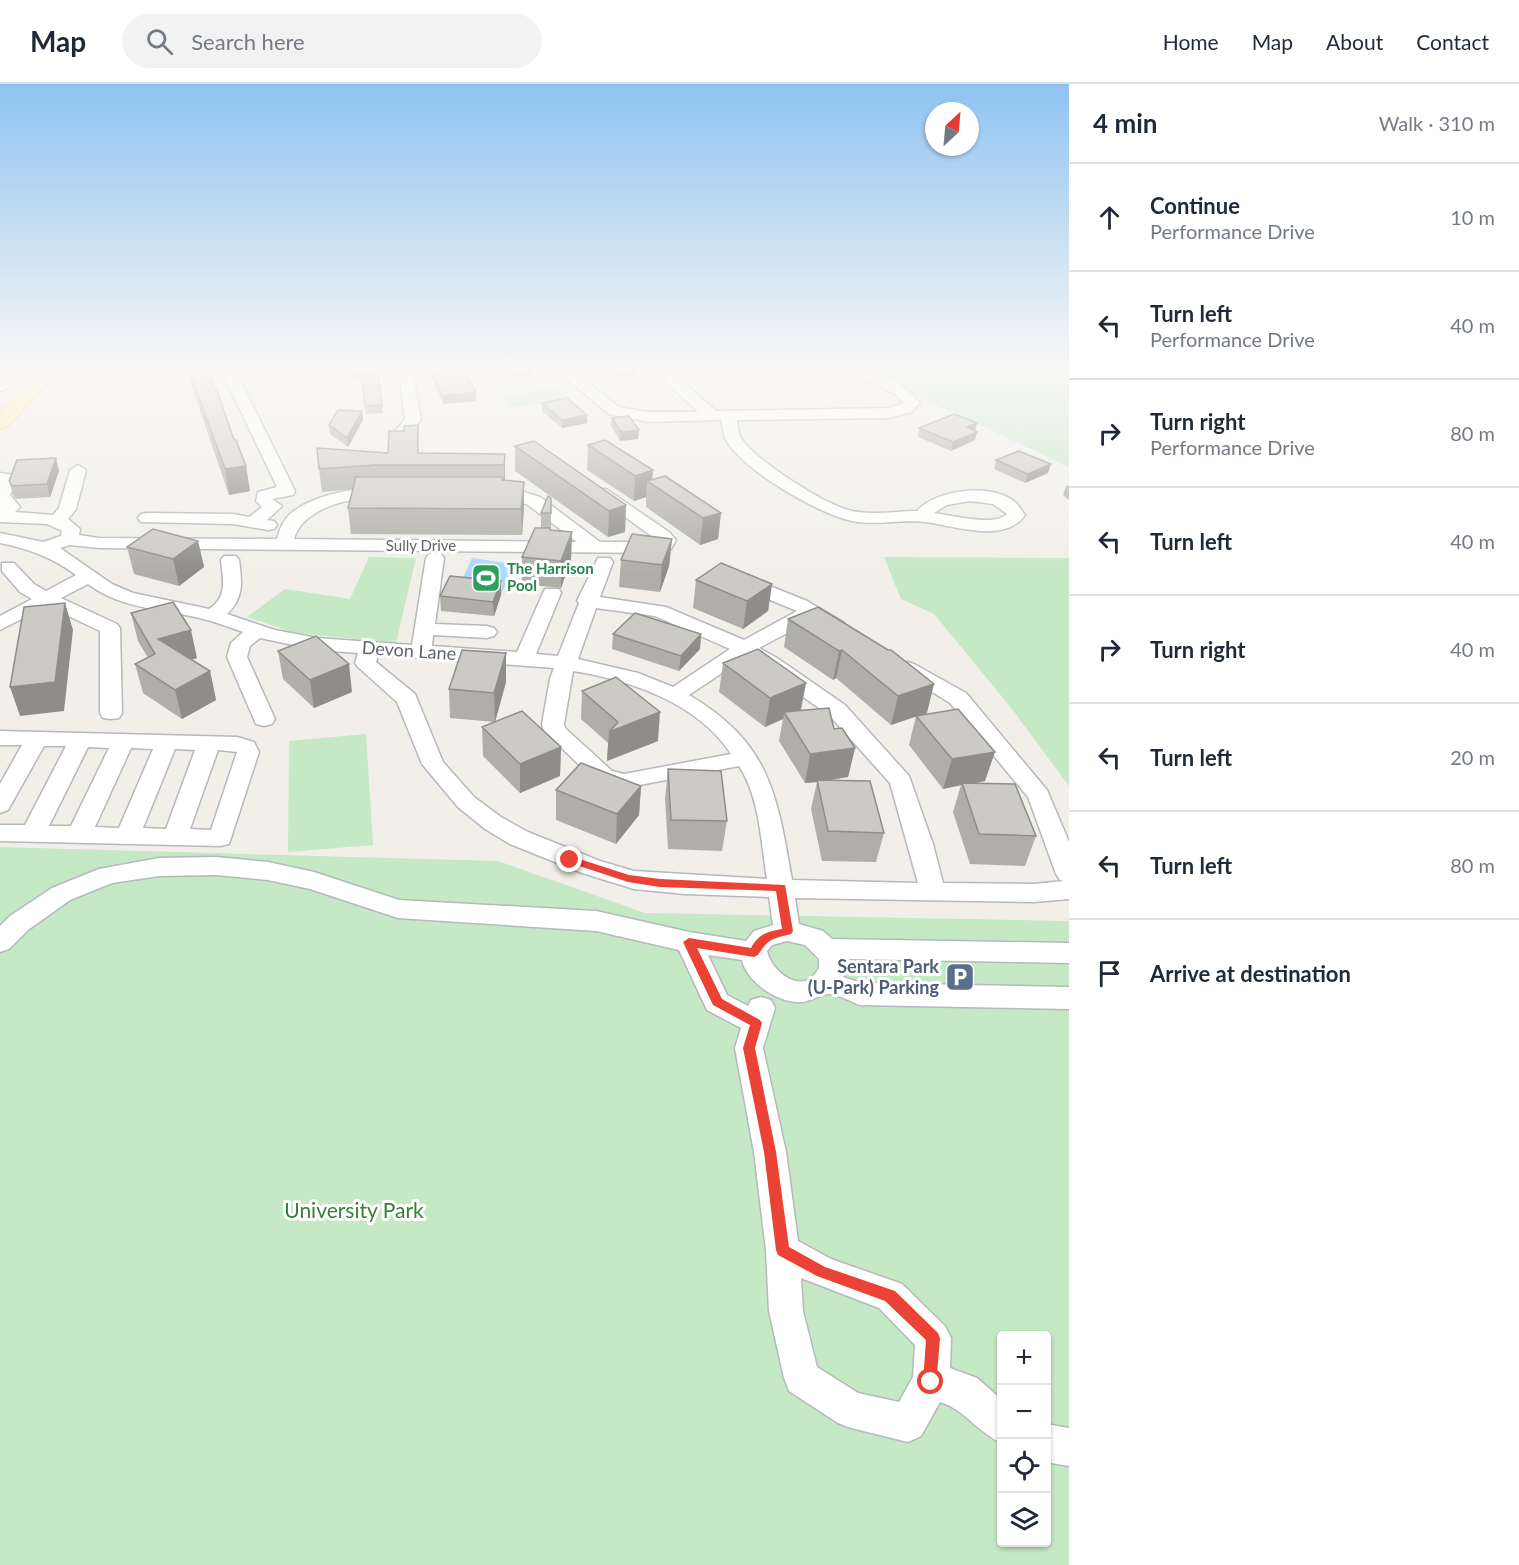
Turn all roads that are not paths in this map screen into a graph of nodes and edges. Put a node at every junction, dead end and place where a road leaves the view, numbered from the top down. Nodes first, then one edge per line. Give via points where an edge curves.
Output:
1 (260, 436) edge
2 (732, 436) edge
3 (78, 470) dead end
4 (590, 486) edge
5 (1, 489) edge
6 (398, 495) edge
7 (477, 495) edge
8 (0, 515) edge
9 (922, 516) dead end
10 (147, 518) dead end
11 (57, 521) junction
12 (253, 522) junction
13 (286, 537) junction
14 (0, 538) edge
15 (69, 539) junction
16 (44, 548) junction
17 (604, 552) junction
18 (435, 558) dead end
19 (230, 560) dead end
20 (8, 567) dead end
21 (88, 576) junction
22 (741, 581) edge
23 (552, 593) dead end
24 (46, 599) junction
25 (587, 601) junction
26 (811, 612) junction
27 (212, 615) junction
28 (0, 624) edge
29 (423, 629) junction
30 (257, 631) junction
31 (487, 632) dead end
32 (850, 635) edge
33 (370, 648) junction
34 (745, 648) junction
35 (421, 651) junction
36 (524, 658) junction
37 (889, 658) edge
38 (566, 662) junction
39 (675, 695) junction
40 (111, 713) dead end
41 (264, 718) dead end
42 (0, 738) edge
43 (37, 739) junction
44 (80, 740) junction
45 (123, 741) junction
46 (167, 742) junction
47 (209, 743) junction
48 (746, 758) junction
49 (7, 782) edge
50 (0, 806) edge
51 (0, 833) edge
52 (33, 834) junction
53 (79, 835) junction
54 (128, 836) junction
55 (175, 837) junction
56 (1069, 874) edge
57 (781, 888) junction
58 (1069, 890) edge
59 (933, 892) junction
60 (787, 931) junction
61 (0, 942) edge
62 (689, 942) junction
63 (828, 949) junction
64 (754, 952) junction
65 (1069, 953) edge
66 (826, 982) junction
67 (1069, 998) edge
68 (783, 1250) junction
69 (931, 1382) junction
70 (997, 1421) edge
71 (1051, 1444) edge
72 (1069, 1447) edge

1 - 12 street via 287,491 264,496 264,501 273,506
2 - 9 street via 758,465 839,512 860,517
3 - 11 street via 67,508
4 - 17 street, Sully Drive via 657,532
5 - 8 street via 11,507
6 - 13 street via 339,497 296,518
7 - 17 street via 521,496 534,501
8 - 11 street
10 - 12 street
11 - 15 street via 71,529
12 - 13 street
13 - 15 street, Sully Drive via 99,543
13 - 17 street, Sully Drive
14 - 16 street, Devon Lane
15 - 16 street, Sully Drive
16 - 21 street, Devon Lane
17 - 25 street
18 - 29 street
19 - 27 street via 232,596 224,608
20 - 24 street via 27,588
21 - 24 street
21 - 27 street, Devon Lane via 128,598
22 - 26 street
23 - 36 street
24 - 28 street
24 - 40 street via 110,628
25 - 34 street via 659,611
25 - 38 street
26 - 32 street
26 - 34 street
27 - 30 street, Devon Lane
29 - 31 street
29 - 35 street
30 - 33 street, Devon Lane via 306,643
30 - 41 street via 241,643 237,657
33 - 35 street, Devon Lane
33 - 57 street via 365,663 407,699 438,770 466,802 509,832 570,860 634,880
34 - 39 street
34 - 59 street via 837,710 899,778
35 - 36 street, Devon Lane
36 - 38 street, Devon Lane
37 - 56 street via 958,698 1039,795
38 - 39 street, Devon Lane via 621,674
38 - 48 street via 554,729 609,779 624,781
39 - 48 street, Devon Lane via 717,725
42 - 43 street
43 - 44 street
43 - 49 street
44 - 45 street
44 - 52 street
45 - 46 street
45 - 53 street
46 - 47 street
46 - 54 street
47 - 55 street
47 - 55 street via 237,744 248,752 220,838
48 - 57 street, Devon Lane via 763,792
49 - 50 street
51 - 52 street
52 - 53 street
53 - 54 street
54 - 55 street
57 - 59 street
57 - 60 street, Devon Lane
58 - 59 street
60 - 63 street via 806,934
60 - 64 street via 769,935
61 - 62 street via 60,894 108,874 159,867 216,866 314,881 398,909 596,921
62 - 64 street
62 - 68 street via 717,1002 758,1015 749,1048 770,1152
63 - 65 street
63 - 66 street via 833,971
64 - 66 street via 757,969 772,983 805,990
66 - 67 street via 860,994
68 - 69 street via 822,1272 890,1296 933,1338
68 - 69 street via 786,1311 802,1378 851,1410 908,1423
69 - 70 street via 964,1391
71 - 72 street

